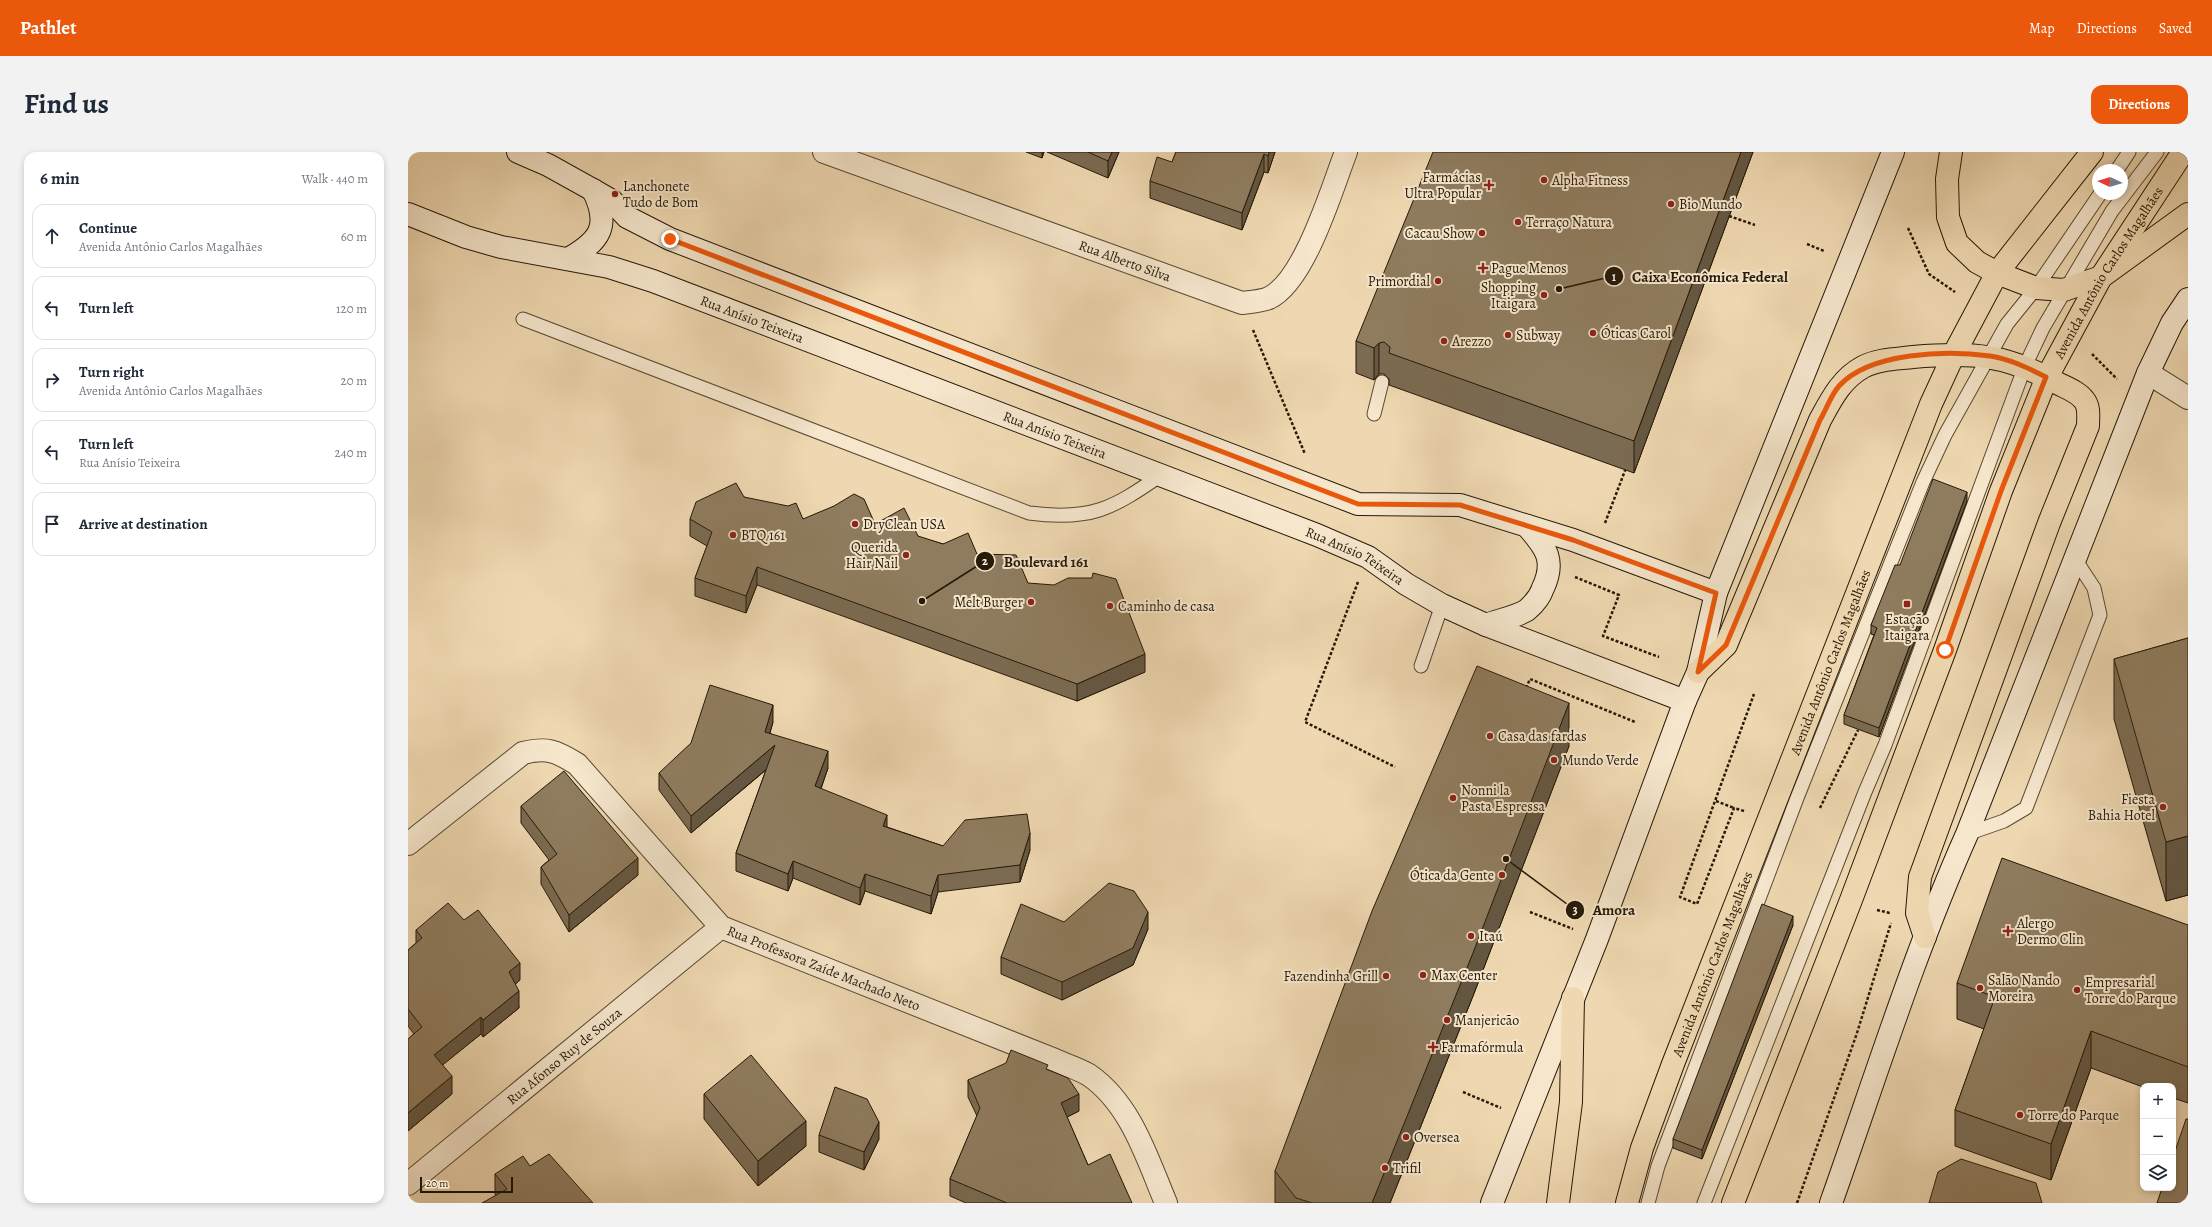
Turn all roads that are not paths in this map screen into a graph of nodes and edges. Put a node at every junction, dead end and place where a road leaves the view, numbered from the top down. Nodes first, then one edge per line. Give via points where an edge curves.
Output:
1 (518, 152) edge
2 (824, 152) edge
3 (1346, 152) edge
4 (1893, 152) edge
5 (1952, 152) edge
6 (2092, 152) edge
7 (2129, 152) edge
8 (2157, 152) edge
9 (2183, 152) edge
10 (2121, 164) edge
11 (594, 190) junction
12 (2096, 200) edge
13 (408, 214) edge
14 (2188, 214) edge
15 (568, 259) junction
16 (1997, 273) junction
17 (2101, 277) junction
18 (2036, 288) junction
19 (2064, 290) junction
20 (2188, 299) edge
21 (523, 319) dead end
22 (1954, 354) junction
23 (1990, 356) junction
24 (2025, 366) junction
25 (2148, 373) junction
26 (2046, 377) junction
27 (1382, 382) dead end
28 (2188, 398) edge
29 (1374, 414) dead end
30 (1161, 474) junction
31 (1527, 526) junction
32 (2075, 559) junction
33 (1716, 593) junction
34 (1442, 605) junction
35 (1486, 625) junction
36 (1422, 666) dead end
37 (1698, 672) junction
38 (1685, 701) junction
39 (1967, 834) junction
40 (408, 844) edge
41 (721, 927) junction
42 (1925, 937) junction
43 (1574, 998) junction
44 (408, 1184) edge
45 (1166, 1203) edge
46 (1492, 1203) edge
47 (1558, 1203) edge
48 (1627, 1203) edge
49 (1648, 1203) edge
50 (1704, 1203) edge
51 (1733, 1203) edge
52 (1831, 1203) edge

1 - 11 street
2 - 3 street, Rua Alberto Silva via 1242,303 1269,298 1286,284 1304,259
4 - 33 street
5 - 16 main road via 1947,179 1948,217 1957,243 1977,262
6 - 16 main road, Avenida Antônio Carlos Magalhães
7 - 10 lane
8 - 19 lane via 2112,212
9 - 17 main road, Avenida Antônio Carlos Magalhães
11 - 15 street via 601,206 601,223 597,238 586,249
11 - 31 street via 612,201 627,217 670,239 1358,504 1460,505
12 - 18 lane
13 - 15 street, Rua Anísio Teixeira via 466,237 501,247
14 - 17 main road
15 - 30 street, Rua Anísio Teixeira via 609,267 653,281
16 - 18 main road
16 - 22 main road, Avenida Antônio Carlos Magalhães
17 - 19 main road
17 - 26 main road, Avenida Antônio Carlos Magalhães
18 - 19 main road
18 - 23 lane via 2007,324
19 - 24 lane
20 - 25 street via 2172,323
21 - 30 lane via 1029,513 1057,516 1094,512 1124,500
22 - 23 main road
22 - 37 main road via 1888,360 1863,368 1839,386 1820,420 1726,645
22 - 48 main road, Avenida Antônio Carlos Magalhães via 1931,404 1662,1092 1642,1148
23 - 24 main road
23 - 49 lane via 1945,434 1923,482 1757,902 1658,1166
24 - 26 main road
24 - 50 lane via 1885,745
25 - 28 street
25 - 32 street
26 - 42 main road via 2084,400 2089,412 2088,426 2046,531 1920,877 1917,913
26 - 51 main road, Avenida Antônio Carlos Magalhães via 2001,491 1945,650 1851,900
27 - 29 lane
30 - 34 street, Rua Anísio Teixeira via 1368,557
31 - 33 street via 1573,540
31 - 35 street via 1547,552 1550,562 1549,577 1540,597 1526,610
32 - 39 street
32 - 39 lane via 2094,588 2100,615 2026,808 2004,821
33 - 37 street
34 - 35 street, Rua Anísio Teixeira
34 - 36 lane
35 - 38 street, Rua Anísio Teixeira
37 - 38 street
38 - 43 street
39 - 42 street
40 - 41 street, Rua Professora Zaíde Machado Neto via 523,753 540,749 559,753 577,764
41 - 44 street, Rua Afonso Ruy de Souza
41 - 45 street, Rua Professora Zaíde Machado Neto via 1089,1075 1116,1100 1136,1132
42 - 52 street
43 - 46 street
43 - 47 main road via 1571,1102

